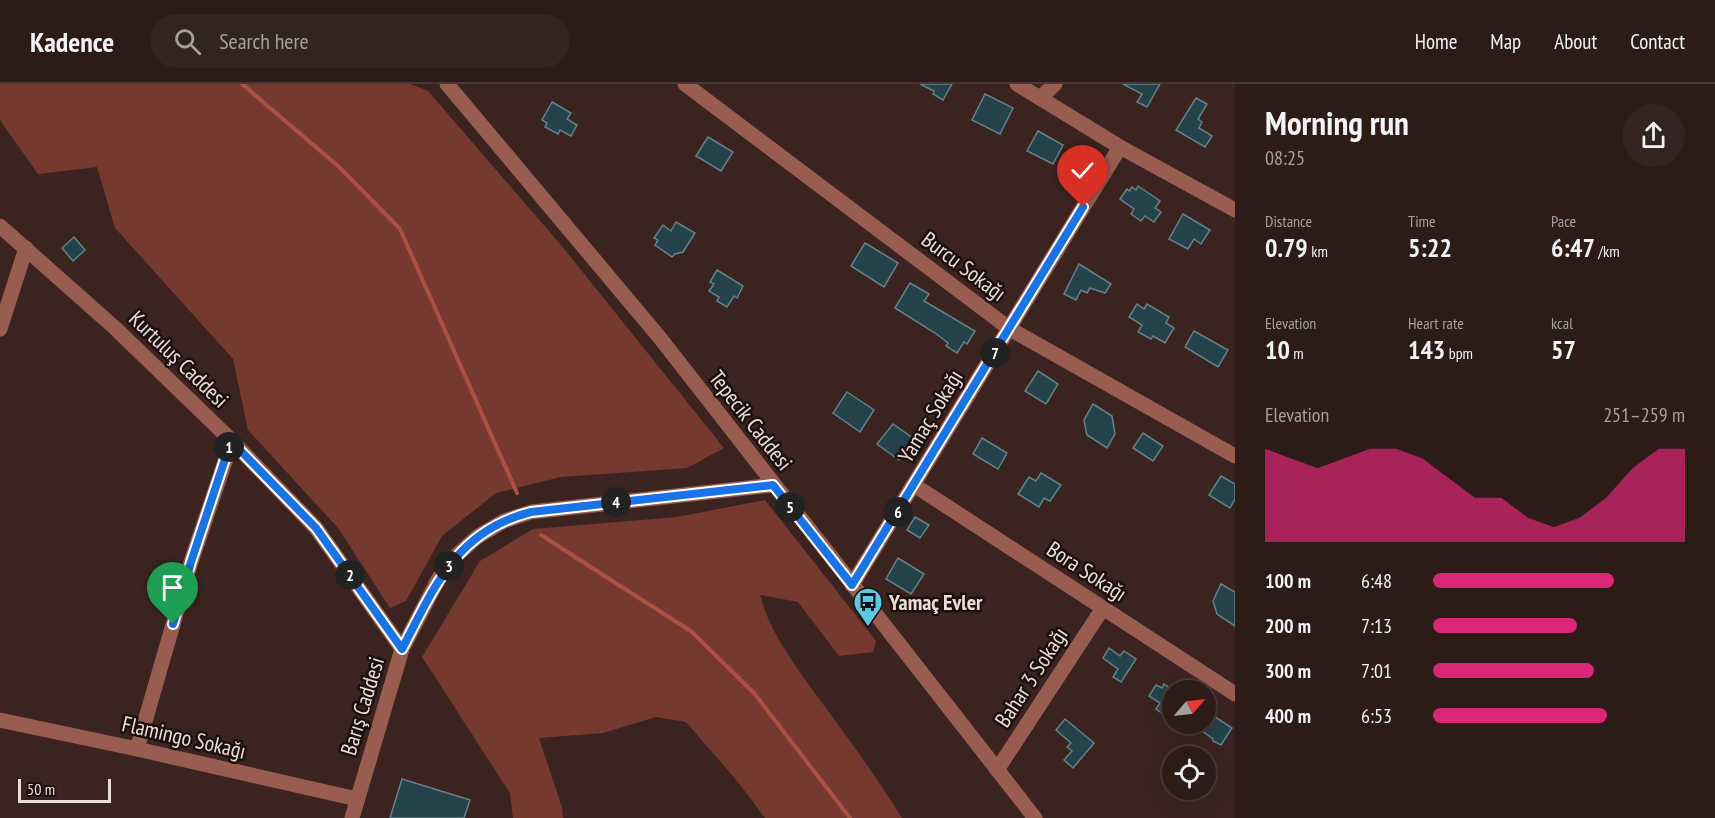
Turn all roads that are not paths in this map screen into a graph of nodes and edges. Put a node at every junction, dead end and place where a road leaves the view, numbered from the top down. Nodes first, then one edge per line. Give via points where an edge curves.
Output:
1 (447, 84) edge
2 (685, 84) edge
3 (1017, 84) edge
4 (1055, 84) edge
5 (1040, 98) junction
6 (1120, 147) junction
7 (1235, 210) edge
8 (0, 226) edge
9 (26, 249) junction
10 (0, 329) edge
11 (1010, 329) junction
12 (231, 441) junction
13 (1235, 456) edge
14 (773, 485) junction
15 (914, 485) junction
16 (852, 585) junction
17 (1103, 608) junction
18 (402, 649) junction
19 (1235, 694) edge
20 (0, 720) edge
21 (137, 749) junction
22 (997, 770) junction
23 (357, 799) junction
24 (352, 818) edge
25 (1035, 818) edge

1 - 14 street, Tepecik Caddesi via 660,338
2 - 11 street, Burcu Sokağı
3 - 5 street
4 - 5 street
5 - 6 street
6 - 7 street
6 - 11 street, Yamaç Sokağı
8 - 9 street, Kurtuluş Caddesi
9 - 10 street
9 - 12 street, Kurtuluş Caddesi via 115,328
11 - 13 street, Burcu Sokağı
11 - 15 street, Yamaç Sokağı
12 - 18 street, Kurtuluş Caddesi via 316,528
12 - 21 street
14 - 16 street, Tepecik Caddesi
14 - 18 street, Barış Caddesi via 531,512 504,521 457,555 440,578
15 - 16 street, Yamaç Sokağı
15 - 17 street, Bora Sokağı
16 - 22 street, Tepecik Caddesi
17 - 19 street, Bora Sokağı
17 - 22 street, Bahar 3 Sokağı
18 - 23 street, Barış Caddesi
20 - 21 street, Flamingo Sokağı
21 - 23 street, Flamingo Sokağı
22 - 25 street, Tepecik Caddesi
23 - 24 street, Barış Caddesi

